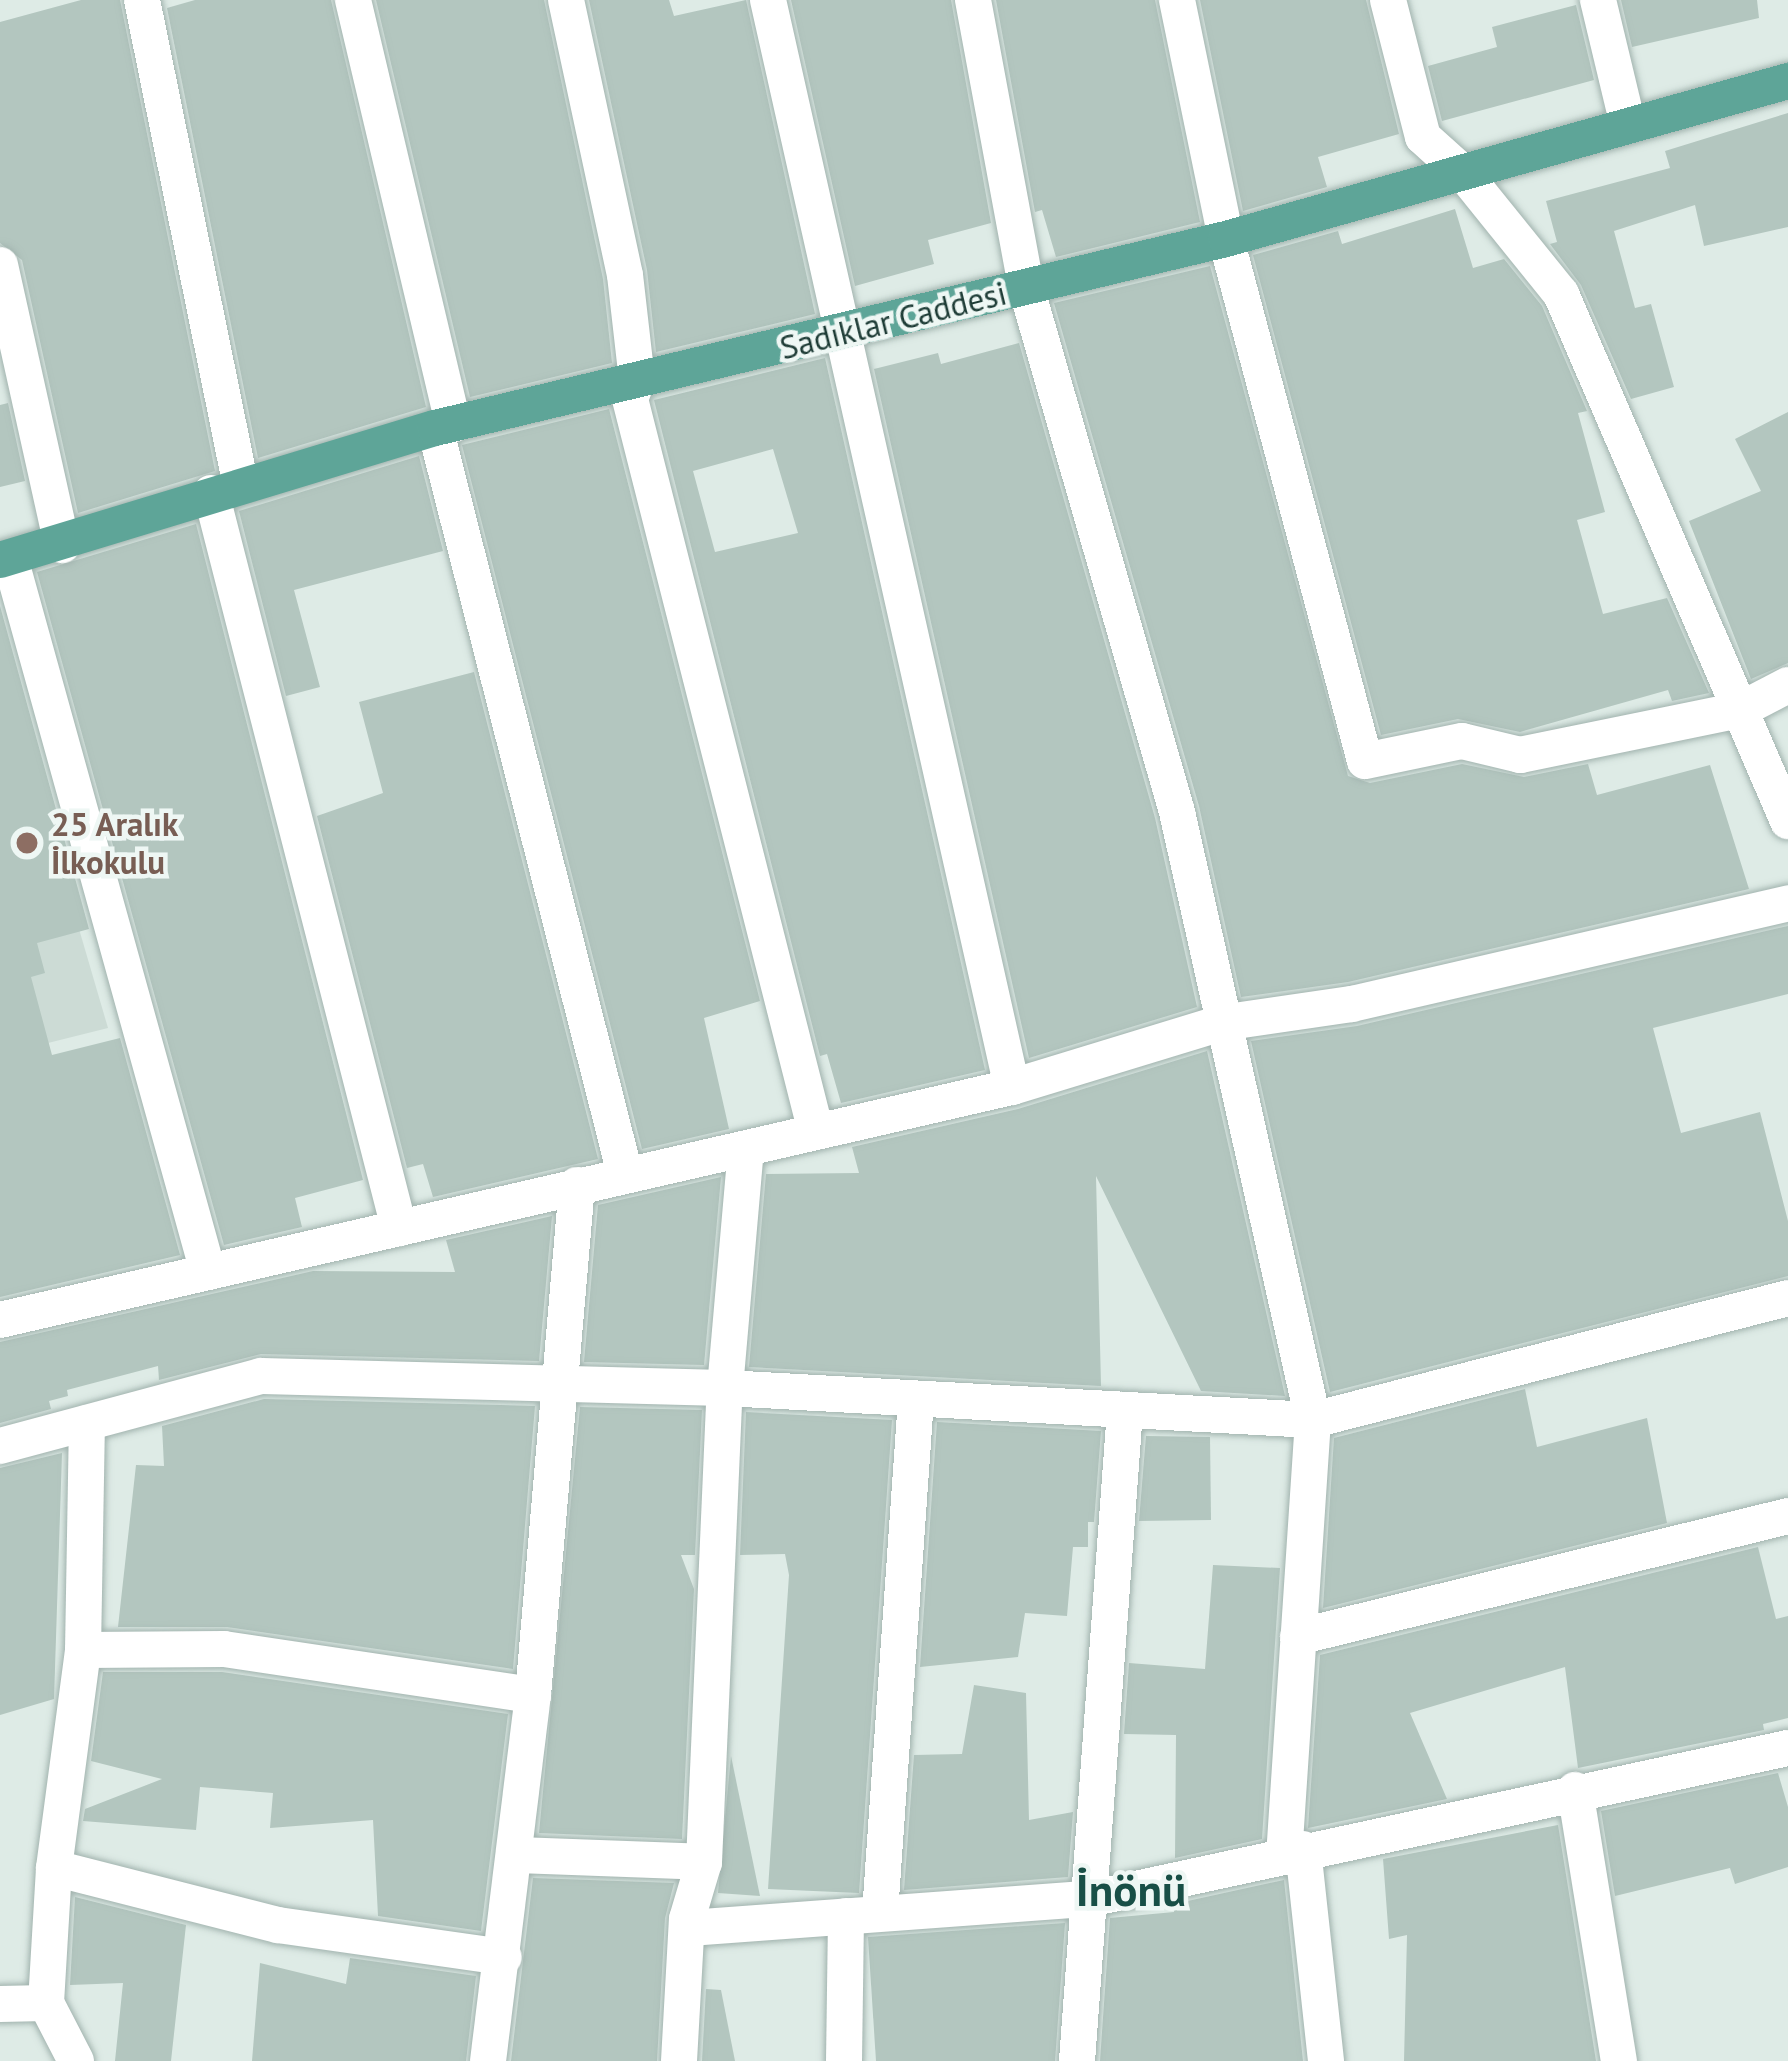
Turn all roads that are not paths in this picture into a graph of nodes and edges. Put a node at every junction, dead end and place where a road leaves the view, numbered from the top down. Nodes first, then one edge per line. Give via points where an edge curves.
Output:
1 (142, 0) edge
2 (353, 0) edge
3 (566, 0) edge
4 (768, 0) edge
5 (974, 0) edge
6 (1177, 0) edge
7 (1388, 0) edge
8 (1598, 0) edge
9 (1788, 81) edge
10 (1628, 125) junction
11 (1466, 175) junction
12 (1226, 238) junction
13 (0, 265) edge
14 (1026, 287) junction
15 (843, 332) junction
16 (638, 382) junction
17 (444, 426) junction
18 (226, 489) junction
19 (62, 545) junction
20 (5, 559) edge
21 (1788, 685) edge
22 (1740, 710) junction
23 (1788, 821) edge
24 (1788, 902) edge
25 (1221, 1023) junction
26 (1012, 1087) junction
27 (816, 1132) junction
28 (746, 1149) junction
29 (625, 1174) junction
30 (577, 1185) junction
31 (399, 1228) junction
32 (208, 1272) junction
33 (1788, 1298) edge
34 (0, 1320) edge
35 (556, 1388) junction
36 (725, 1388) junction
37 (916, 1399) junction
38 (1124, 1410) junction
39 (1313, 1420) junction
40 (88, 1423) junction
41 (0, 1446) edge
42 (1788, 1516) edge
43 (1298, 1637) junction
44 (83, 1650) junction
45 (533, 1694) junction
46 (1788, 1748) edge
47 (1575, 1790) junction
48 (1293, 1851) junction
49 (515, 1855) junction
50 (704, 1862) junction
51 (54, 1868) junction
52 (1094, 1898) junction
53 (863, 1914) junction
54 (691, 1928) junction
55 (504, 1957) junction
56 (46, 2003) junction
57 (0, 2004) edge
58 (76, 2061) edge
59 (488, 2061) edge
60 (679, 2061) edge
61 (844, 2061) edge
62 (1077, 2061) edge
63 (1327, 2061) edge
64 (1619, 2061) edge

1 - 18 street
2 - 17 street
3 - 16 street via 625,275
4 - 15 street
5 - 14 street
6 - 12 street
7 - 11 street via 1424,137
8 - 10 street
9 - 10 main road, Sadıklar Caddesi
10 - 11 main road, Sadıklar Caddesi
11 - 12 main road, Sadıklar Caddesi
11 - 22 street via 1562,294
12 - 14 main road, Sadıklar Caddesi
12 - 22 street via 1366,761 1462,741 1520,754
13 - 19 street
14 - 15 main road, Sadıklar Caddesi
14 - 25 street via 1178,812
15 - 16 main road, Sadıklar Caddesi
15 - 26 street
16 - 17 main road, Sadıklar Caddesi
16 - 27 street via 630,399
17 - 18 main road, Sadıklar Caddesi
17 - 29 street
18 - 19 main road, Sadıklar Caddesi
18 - 31 street
19 - 20 main road, Sadıklar Caddesi
20 - 32 street
21 - 22 street
22 - 23 street
24 - 25 street via 1352,1004
25 - 26 street
25 - 39 street
26 - 27 street
27 - 28 street
28 - 29 street
28 - 36 street
29 - 30 street
30 - 31 street
30 - 35 street
31 - 32 street
32 - 34 street
33 - 39 street
35 - 36 street
35 - 40 street via 261,1376
35 - 45 street
36 - 37 street
36 - 50 street
37 - 38 street
37 - 53 street
38 - 39 street
38 - 52 street
39 - 43 street
40 - 41 street
40 - 44 street
42 - 43 street
43 - 48 street
44 - 45 street via 224,1649
44 - 51 street
45 - 49 street
46 - 47 street
47 - 48 street
47 - 64 street
48 - 52 street
48 - 63 street
49 - 50 street
49 - 55 street
50 - 54 street
51 - 55 street via 278,1924
51 - 56 street
52 - 53 street
52 - 62 street
53 - 54 street
53 - 61 street
54 - 60 street
55 - 59 street
56 - 57 street
56 - 58 street

